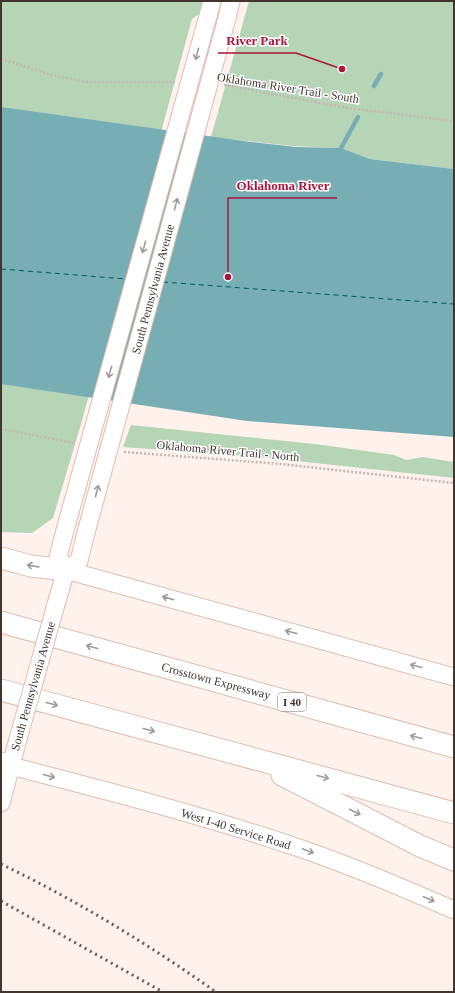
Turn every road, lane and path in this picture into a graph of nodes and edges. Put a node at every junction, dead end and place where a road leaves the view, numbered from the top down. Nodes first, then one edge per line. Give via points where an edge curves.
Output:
1 (231, 1) edge
2 (210, 9) edge
3 (1, 59) edge
4 (181, 83) dead end
5 (218, 85) dead end
6 (454, 121) edge
7 (1, 428) edge
8 (76, 444) dead end
9 (118, 452) dead end
10 (454, 483) edge
11 (1, 558) edge
12 (66, 570) junction
13 (1, 622) edge
14 (454, 677) edge
15 (1, 690) edge
16 (454, 747) edge
17 (245, 756) junction
18 (6, 765) edge
19 (1, 803) edge
20 (454, 813) edge
21 (454, 860) edge
22 (454, 910) edge

12 -> 1 main road, South Pennsylvania Avenue, bridge via 79,561
2 -> 12 main road, South Pennsylvania Avenue, bridge via 58,557
3 - 4 path via 48,74 87,82
5 - 6 path, Oklahoma River Trail - South via 348,108
7 - 8 path
9 - 10 path, Oklahoma River Trail - North via 281,464
12 -> 11 highway via 31,566
14 -> 12 main road
12 - 18 main road, South Pennsylvania Avenue, bridge via 18,740
16 -> 13 highway, Crosstown Expressway / I 40
15 -> 17 highway
17 -> 20 highway
17 -> 21 highway via 420,846
18 - 19 main road, South Pennsylvania Avenue
18 -> 22 main road, West I-40 Service Road via 221,823 300,849

